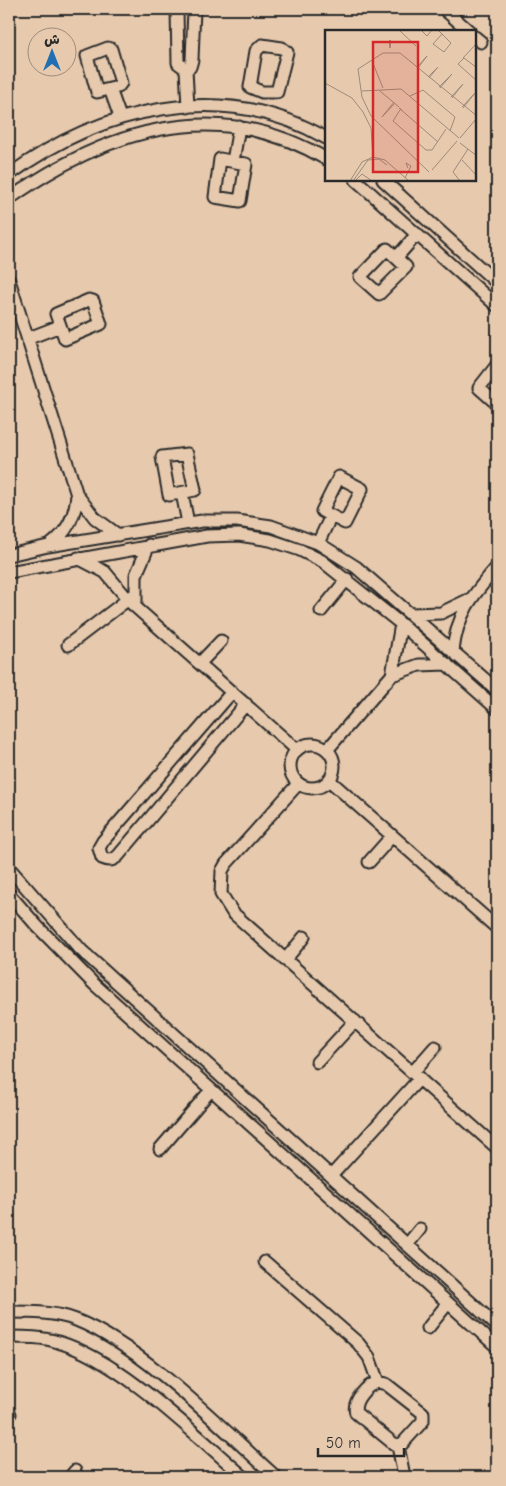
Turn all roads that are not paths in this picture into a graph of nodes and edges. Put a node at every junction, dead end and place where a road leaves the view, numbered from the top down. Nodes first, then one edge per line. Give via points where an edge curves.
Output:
1 (177, 9) edge
2 (194, 9) edge
3 (444, 9) edge
4 (468, 30) edge
5 (186, 69) junction
6 (110, 89) dead end
7 (262, 92) junction
8 (188, 107) junction
9 (174, 108) junction
10 (256, 113) junction
11 (120, 117) junction
12 (176, 126) junction
13 (239, 127) junction
14 (325, 138) edge
15 (325, 159) edge
16 (233, 161) dead end
17 (9, 175) edge
18 (357, 181) edge
19 (384, 181) edge
20 (9, 199) edge
21 (417, 234) junction
22 (397, 257) dead end
23 (9, 280) edge
24 (497, 283) edge
25 (497, 306) edge
26 (20, 313) junction
27 (9, 317) edge
28 (60, 326) dead end
29 (28, 338) junction
30 (497, 365) edge
31 (497, 404) edge
32 (182, 493) dead end
33 (77, 495) junction
34 (331, 516) dead end
35 (188, 523) junction
36 (118, 535) junction
37 (318, 543) junction
38 (149, 545) junction
39 (48, 546) junction
40 (9, 556) edge
41 (78, 558) junction
42 (497, 567) edge
43 (9, 572) edge
44 (347, 580) junction
45 (131, 597) junction
46 (469, 599) junction
47 (321, 611) dead end
48 (411, 614) junction
49 (401, 624) junction
50 (221, 641) dead end
51 (68, 645) dead end
52 (453, 651) junction
53 (200, 663) junction
54 (447, 664) junction
55 (392, 675) junction
56 (486, 681) junction
57 (497, 690) edge
58 (477, 691) junction
59 (232, 692) junction
60 (246, 704) junction
61 (497, 709) edge
62 (296, 750) junction
63 (327, 750) junction
64 (329, 780) junction
65 (298, 784) junction
66 (392, 836) junction
67 (369, 862) dead end
68 (9, 868) edge
69 (9, 894) edge
70 (497, 928) edge
71 (304, 937) dead end
72 (285, 960) junction
73 (355, 1021) junction
74 (435, 1047) dead end
75 (196, 1054) junction
76 (316, 1062) dead end
77 (185, 1066) junction
78 (417, 1075) junction
79 (211, 1090) junction
80 (497, 1148) edge
81 (160, 1149) dead end
82 (331, 1176) junction
83 (420, 1229) dead end
84 (407, 1245) junction
85 (265, 1262) dead end
86 (448, 1303) junction
87 (9, 1312) edge
88 (497, 1326) edge
89 (428, 1328) dead end
90 (9, 1337) edge
91 (497, 1347) edge
92 (378, 1382) junction
93 (398, 1446) junction
94 (244, 1477) edge
95 (276, 1477) edge
96 (402, 1477) edge

1 - 5 street via 178,63
2 - 5 street via 192,60
3 - 4 street
5 - 8 street
6 - 11 street
7 - 7 street via 278,91 286,54 284,49 262,45 257,48 250,85
7 - 10 street
8 - 9 street
8 - 10 street
9 - 11 street
9 - 12 street
10 - 14 street via 283,119
11 - 17 street via 63,140
12 - 13 street via 208,124
12 - 20 street via 133,134 82,155 37,179
13 - 15 street via 282,138
13 - 16 street
18 - 21 street
19 - 24 street
21 - 22 street
21 - 25 street
23 - 26 street
26 - 27 street
26 - 29 street
28 - 29 street
29 - 33 street
30 - 31 street via 479,388
32 - 35 street
33 - 36 street via 95,518
33 - 39 street via 70,525
34 - 37 street
35 - 36 street
35 - 37 street via 254,523 288,531
36 - 39 street
37 - 48 street via 356,567
38 - 41 street
38 - 44 street via 207,536 254,537 300,550 322,561
38 - 45 street
39 - 40 street
41 - 43 street
41 - 45 street via 105,572
42 - 46 street
44 - 47 street
44 - 49 street
45 - 51 street
45 - 53 street via 140,610
46 - 48 street via 442,613
46 - 52 street via 460,619
48 - 52 street
49 - 54 street
49 - 55 street
50 - 53 street
52 - 56 street
53 - 59 street
54 - 55 street via 419,666
54 - 58 street
55 - 63 street
56 - 57 street
56 - 58 street
58 - 61 street
59 - 60 street
59 - 60 street via 103,841 99,848 102,858 114,860 118,856
60 - 62 street
62 - 63 street via 312,744
62 - 65 street via 290,759 290,770
63 - 64 street via 334,765
64 - 65 street via 314,788
64 - 66 street
65 - 72 street via 226,864 220,879 221,894 228,908
66 - 67 street
66 - 70 street
68 - 75 street via 81,950
69 - 77 street via 64,956
71 - 72 street
72 - 73 street
73 - 76 street
73 - 78 street
74 - 78 street
75 - 77 street
75 - 82 street
77 - 79 street
78 - 80 street
78 - 82 street
79 - 81 street
79 - 86 street
82 - 84 street
83 - 84 street
84 - 88 street
85 - 92 street via 358,1343 369,1357
86 - 89 street
86 - 91 street
87 - 95 street via 38,1312 75,1320 104,1334 166,1378
90 - 94 street via 58,1342 90,1356 151,1397
92 - 93 street via 368,1387 357,1401 356,1413
92 - 93 street via 386,1384 424,1417
93 - 96 street via 404,1471

